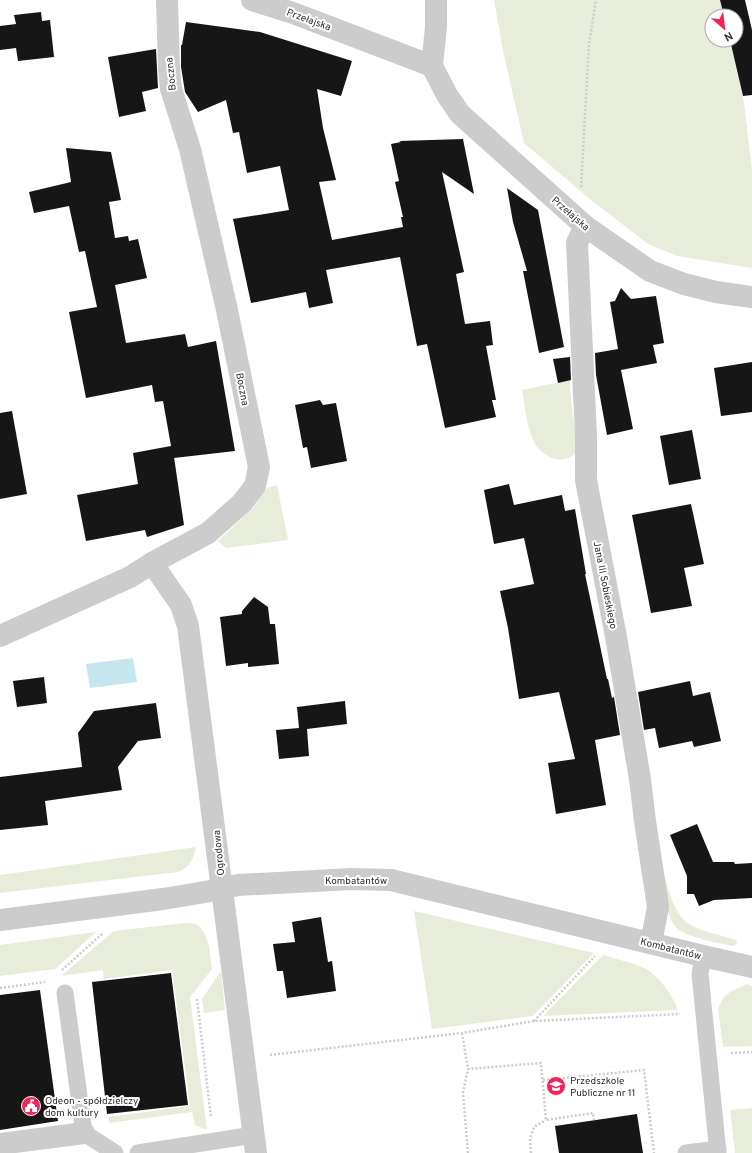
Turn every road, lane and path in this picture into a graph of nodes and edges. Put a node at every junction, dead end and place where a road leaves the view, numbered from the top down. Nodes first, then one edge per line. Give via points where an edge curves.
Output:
1 (167, 0) edge
2 (252, 0) edge
3 (436, 0) edge
4 (596, 0) edge
5 (432, 66) junction
6 (580, 190) dead end
7 (585, 226) junction
8 (752, 297) edge
9 (152, 562) junction
10 (0, 636) edge
11 (222, 889) junction
12 (0, 920) edge
13 (105, 931) dead end
14 (651, 943) junction
15 (598, 949) dead end
16 (702, 956) junction
17 (752, 967) edge
18 (50, 981) junction
19 (0, 988) edge
20 (65, 993) joint
21 (197, 999) dead end
22 (685, 1014) dead end
23 (534, 1021) junction
24 (462, 1033) junction
25 (752, 1052) edge
26 (724, 1053) dead end
27 (263, 1056) dead end
28 (468, 1069) junction
29 (543, 1080) junction
30 (546, 1120) junction
31 (594, 1120) dead end
32 (84, 1133) junction
33 (214, 1141) junction
34 (0, 1144) edge
35 (255, 1144) edge
36 (718, 1151) edge
37 (115, 1153) edge
38 (138, 1153) edge
39 (468, 1153) edge
40 (531, 1153) edge
41 (654, 1153) edge
42 (686, 1153) edge

1 - 9 street, Boczna via 171,89 190,149 228,310 259,467 255,486 242,503 208,533
2 - 5 street, Przełajska
3 - 5 street
4 - 6 path via 589,45
5 - 7 street, Przełajska via 460,114
7 - 8 street, Przełajska via 650,271 684,284
7 - 14 street, Jana III Sobieskiego via 577,243 586,480 619,652 658,907
9 - 10 street, Boczna via 130,577
9 - 11 street, Ogrodowa via 181,605 188,626
11 - 12 street, Kombatantów
11 - 14 street, Kombatantów via 238,885 282,882 391,880
11 - 35 street, Ogrodowa
13 - 18 path
14 - 16 street, Kombatantów
15 - 23 path via 595,956
16 - 17 street, Kombatantów
16 - 36 lane via 700,974
18 - 19 path
18 - 20 path
20 - 32 lane
21 - 33 path
22 - 23 path
23 - 24 path
24 - 27 path
24 - 28 path
25 - 26 path
28 - 29 path via 542,1063
28 - 39 path via 463,1093
29 - 30 path
29 - 41 path via 644,1070
30 - 31 path via 593,1113
30 - 40 path via 534,1127 530,1139
32 - 34 street
32 - 37 lane
33 - 35 lane
33 - 38 lane
36 - 42 lane

